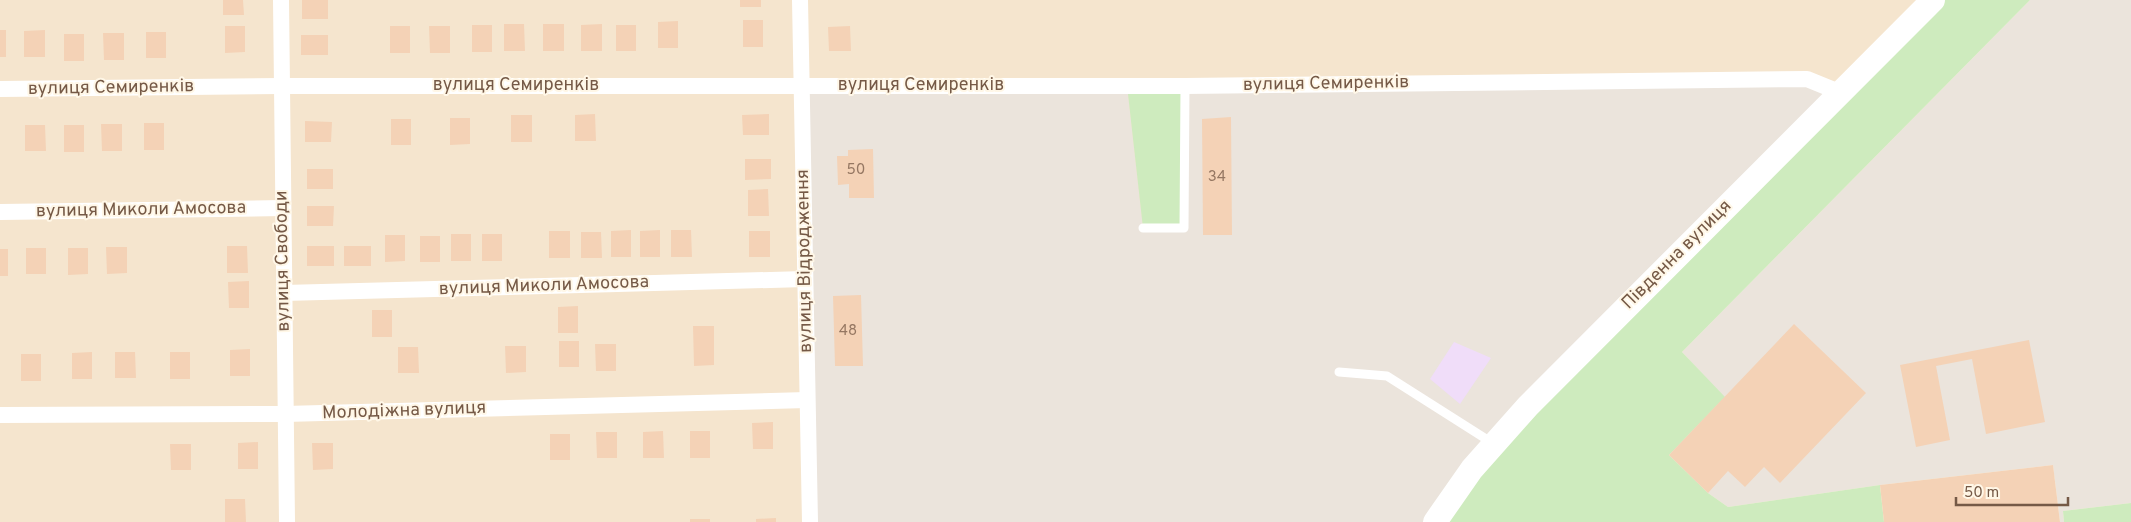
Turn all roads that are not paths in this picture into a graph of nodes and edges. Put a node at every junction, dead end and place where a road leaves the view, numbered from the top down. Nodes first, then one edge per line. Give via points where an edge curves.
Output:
1 (281, 0) edge
2 (800, 0) edge
3 (1933, 0) edge
4 (801, 85) junction
5 (281, 86) junction
6 (1186, 86) junction
7 (0, 89) edge
8 (1839, 92) junction
9 (283, 208) junction
10 (0, 212) edge
11 (1143, 228) dead end
12 (805, 279) junction
13 (284, 293) junction
14 (1339, 372) dead end
15 (807, 400) junction
16 (285, 414) junction
17 (0, 415) edge
18 (1494, 444) junction
19 (287, 522) edge
20 (810, 522) edge
21 (1435, 522) edge

1 - 5 street, вулиця Свободи
2 - 4 street, вулиця Відродження
3 - 8 main road, Південна вулиця
4 - 5 street, вулиця Семиренків
4 - 6 street, вулиця Семиренків
4 - 12 street, вулиця Відродження
5 - 7 street, вулиця Семиренків
5 - 9 street, вулиця Свободи
6 - 8 street, вулиця Семиренків via 1807,79
6 - 11 lane via 1184,228
8 - 18 main road, Південна вулиця
9 - 10 street, вулиця Миколи Амосова
9 - 13 street, вулиця Свободи
12 - 13 street, вулиця Миколи Амосова
12 - 15 street, вулиця Відродження
13 - 16 street, вулиця Свободи
14 - 18 lane via 1387,376
15 - 16 street, Молодіжна вулиця
15 - 20 street, вулиця Відродження
16 - 17 street, Молодіжна вулиця
16 - 19 street, вулиця Свободи
18 - 21 main road, Південна вулиця

